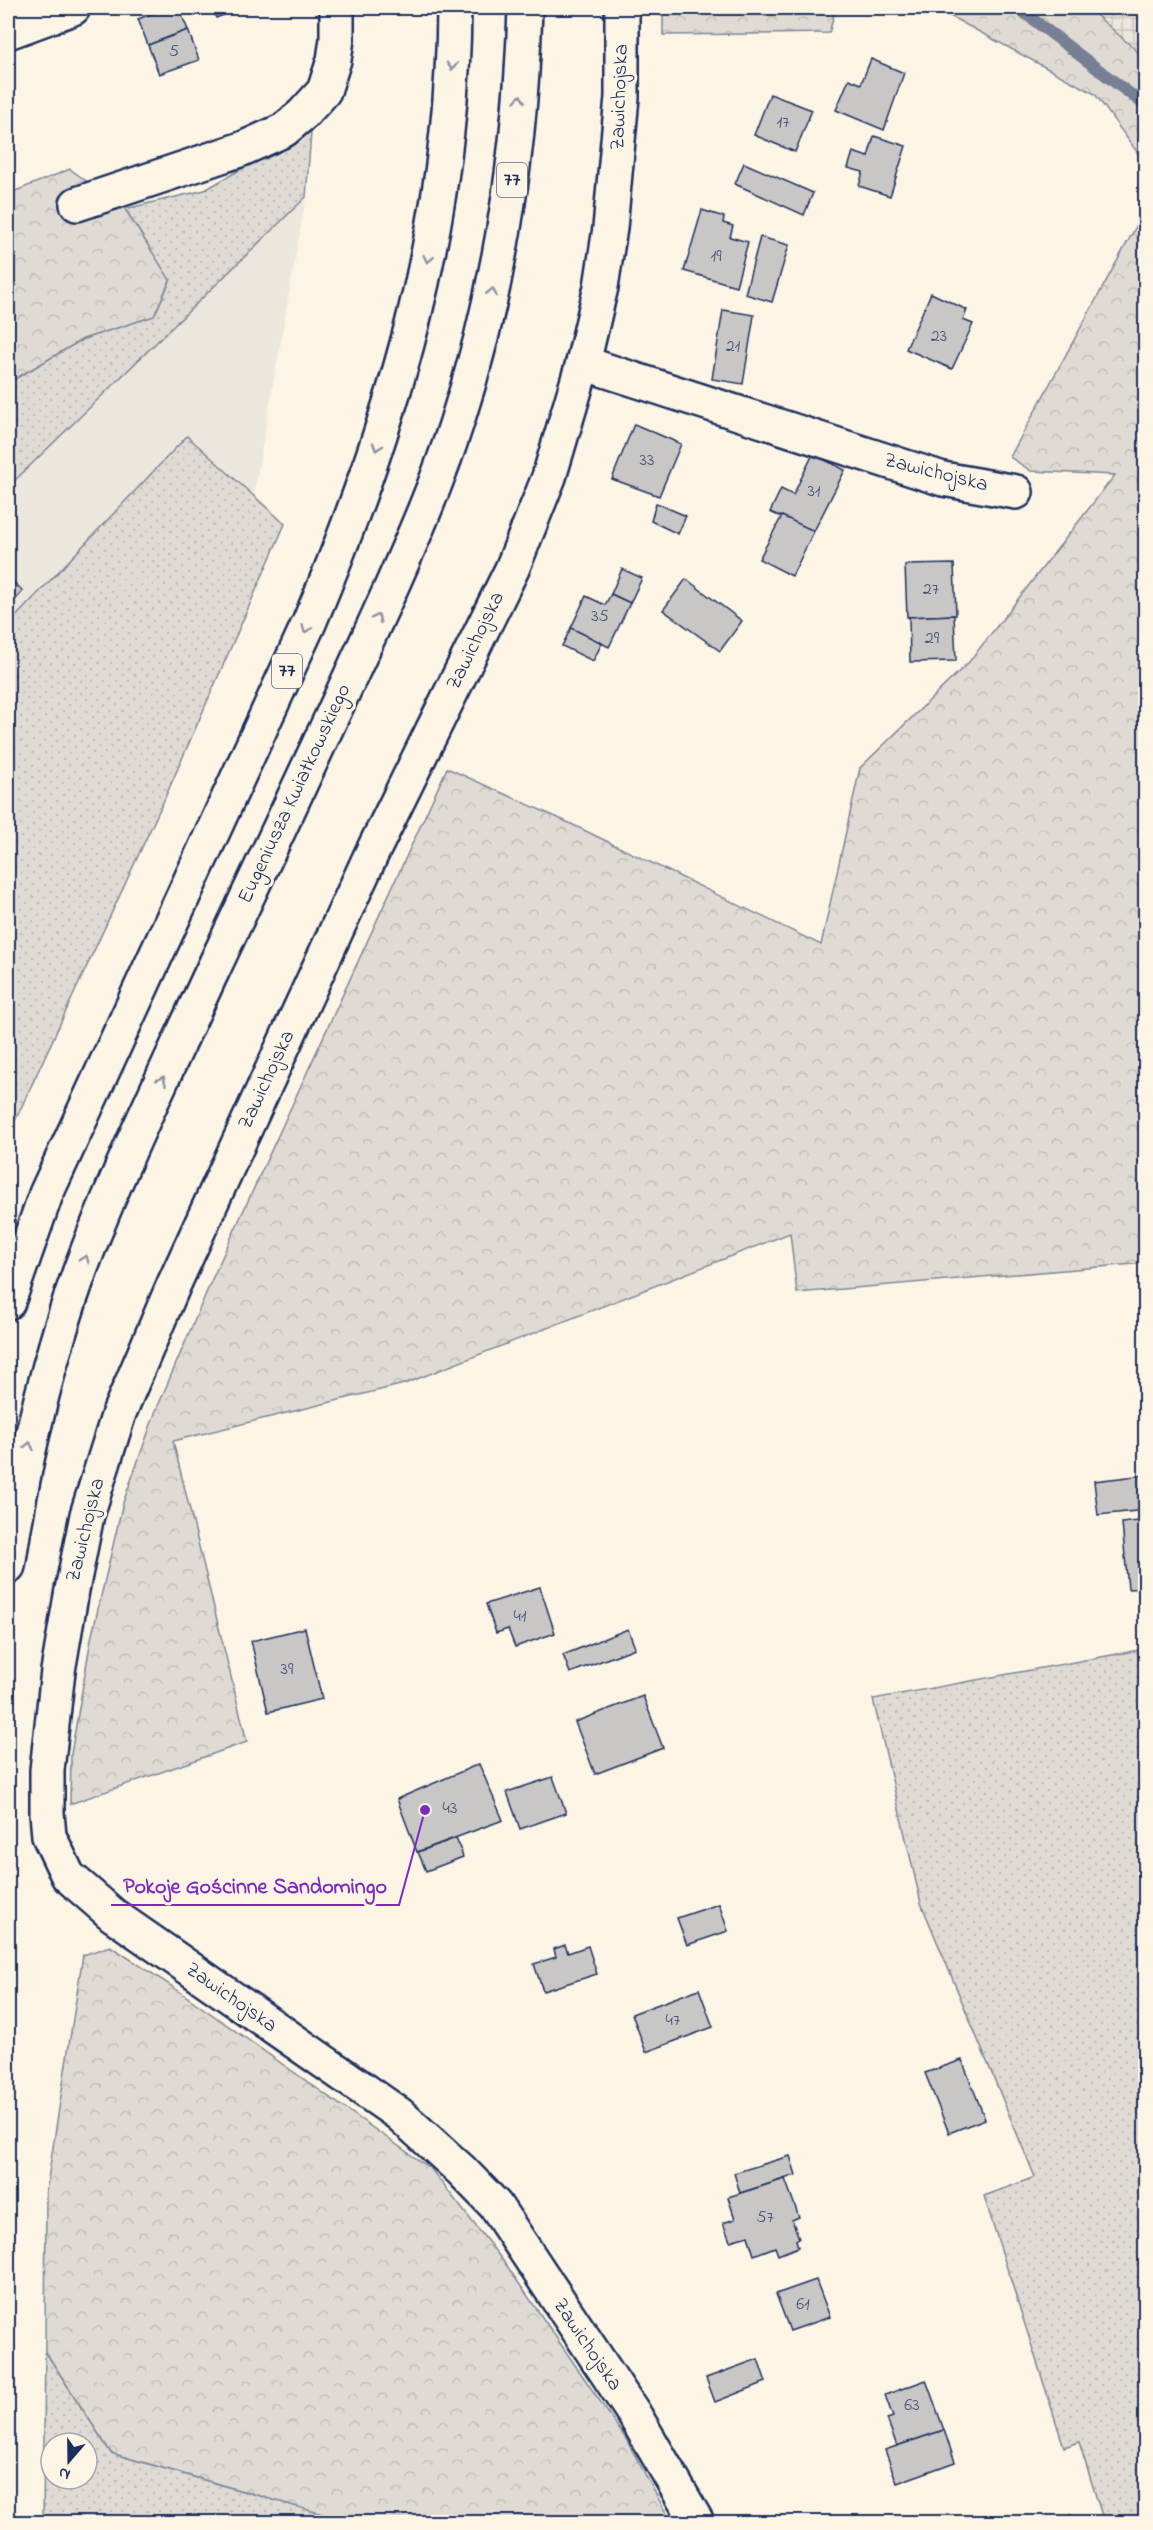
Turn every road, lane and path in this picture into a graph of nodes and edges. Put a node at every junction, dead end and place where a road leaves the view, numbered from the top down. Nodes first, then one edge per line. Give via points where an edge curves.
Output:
1 (73, 8) edge
2 (337, 8) edge
3 (454, 8) edge
4 (525, 8) edge
5 (622, 8) edge
6 (8, 32) edge
7 (76, 204) dead end
8 (583, 363) junction
9 (1016, 492) dead end
10 (8, 1302) edge
11 (8, 1566) edge
12 (696, 2523) edge

1 - 6 street
2 - 7 street via 332,72 324,90 284,130 242,149
3 -> 10 street, 77 via 449,117 430,248 410,337 372,462 309,623 50,1185
11 -> 4 street, Eugeniusza Kwiatkowskiego / 77 via 23,1472 47,1375 97,1228 414,537 457,425 503,237 518,128
5 - 8 street, Zawichojska via 622,97 610,228
8 - 9 street, Zawichojska via 943,479
8 - 12 street, Zawichojska via 549,477 512,569 371,855 119,1413 87,1515 72,1590 58,1671 47,1770 47,1813 49,1836 68,1876 113,1915 399,2114 495,2205 634,2414

